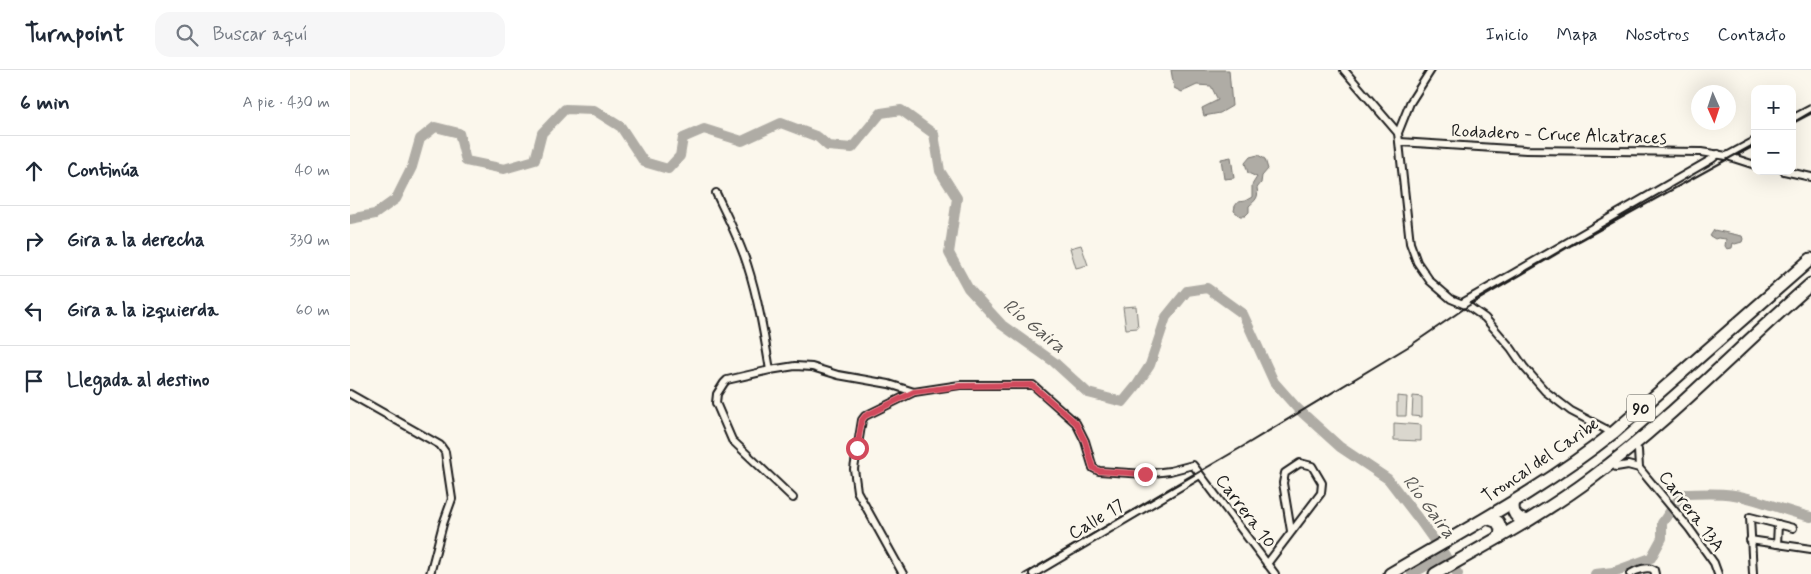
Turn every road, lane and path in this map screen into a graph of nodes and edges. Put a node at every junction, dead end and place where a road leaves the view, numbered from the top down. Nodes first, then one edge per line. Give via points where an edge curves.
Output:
1 (1344, 70) edge
2 (1431, 70) edge
3 (1811, 109) edge
4 (1796, 117) edge
5 (1398, 133) junction
6 (1400, 142) junction
7 (1751, 142) edge
8 (1718, 154) junction
9 (1727, 156) junction
10 (1751, 164) edge
11 (1796, 174) edge
12 (1811, 177) edge
13 (716, 193) dead end
14 (1811, 259) edge
15 (1811, 284) edge
16 (1462, 303) junction
17 (770, 370) junction
18 (914, 392) junction
19 (350, 394) edge
20 (1683, 402) junction
21 (1613, 432) junction
22 (1638, 450) junction
23 (1616, 467) junction
24 (1639, 468) junction
25 (1200, 475) junction
26 (793, 498) dead end
27 (1563, 499) junction
28 (1514, 502) junction
29 (1487, 518) junction
30 (1527, 521) junction
31 (1778, 524) junction
32 (1793, 528) dead end
33 (1291, 531) junction
34 (1500, 537) junction
35 (1750, 540) junction
36 (1777, 544) junction
37 (1811, 549) edge
38 (1267, 564) junction
39 (1654, 571) edge
40 (430, 574) edge
41 (903, 574) edge
42 (1033, 574) edge
43 (1275, 574) edge
44 (1390, 574) edge
45 (1435, 574) edge
46 (1630, 574) edge
47 (1718, 574) edge
48 (1753, 574) edge

1 - 5 street
2 - 5 street via 1410,103
3 - 4 street
5 - 6 street
6 - 8 street, Rodadero - Cruce Alcatraces via 1526,150
6 - 16 street via 1410,243 1417,262 1430,281 1451,299
7 - 9 street
8 - 9 street, Rodadero - Cruce Alcatraces
8 - 16 street
9 - 10 street, Rodadero - Cruce Alcatraces
11 - 12 street
13 - 17 street via 747,264
14 - 21 highway, Troncal del Caribe / 90
15 - 20 highway, 90
16 - 21 street via 1485,318 1545,391 1571,411
17 - 18 street via 812,367
17 - 26 street via 727,380 717,394 716,403 732,440
18 - 25 street, Carrera 10 via 960,386 1032,385 1076,423 1093,468 1145,474 1193,465
18 - 41 street via 865,416 854,469 857,491
19 - 40 street via 440,445 445,452 452,499
20 - 22 highway
20 - 27 highway, 90 via 1626,452
21 - 28 highway, Troncal del Caribe / 90 via 1584,456
22 - 23 highway
22 - 24 street, Carrera 13A
23 - 24 street, Carrera 13A via 1628,465
23 - 27 highway
24 - 47 street, Carrera 13A via 1702,545
25 - 38 street, Carrera 10
25 - 42 street, Calle 17
27 - 30 highway, 90
28 - 29 highway, Troncal del Caribe / 90
28 - 30 highway via 1516,516
29 - 34 highway via 1500,526
29 - 44 highway, Troncal del Caribe / 90
30 - 34 highway, 90
31 - 32 street
31 - 35 street via 1750,517
31 - 36 street
33 - 33 street via 1321,493 1322,483 1312,466 1300,463 1285,472 1283,483
33 - 38 street
34 - 45 highway, 90
35 - 36 street
35 - 48 street
36 - 37 street
38 - 43 street, Carrera 10
39 - 46 street

